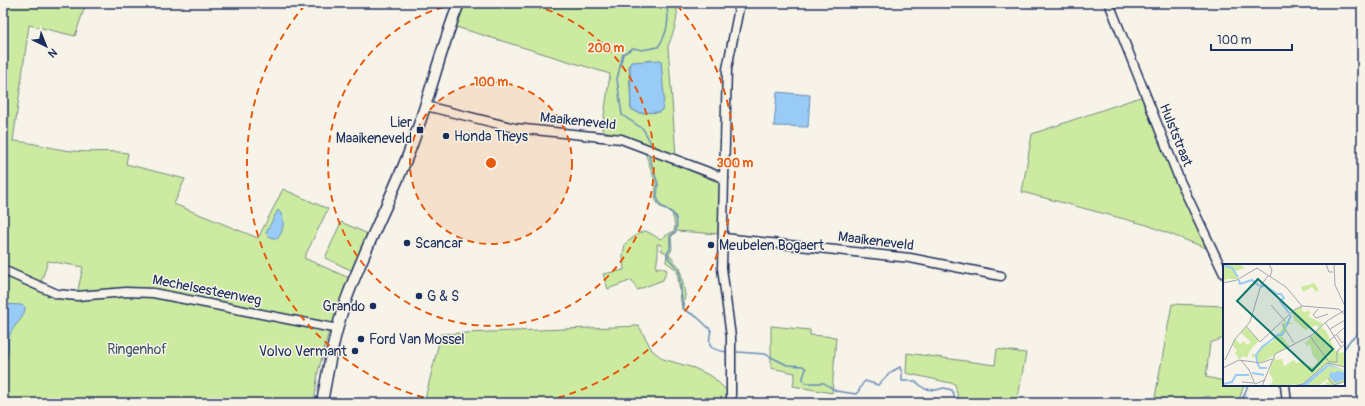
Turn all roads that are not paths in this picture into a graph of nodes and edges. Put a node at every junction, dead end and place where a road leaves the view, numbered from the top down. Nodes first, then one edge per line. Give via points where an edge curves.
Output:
1 (453, 3) edge
2 (459, 3) edge
3 (740, 3) edge
4 (1109, 3) edge
5 (426, 106) junction
6 (724, 178) junction
7 (724, 238) junction
8 (3, 270) edge
9 (1223, 272) edge
10 (1001, 276) dead end
11 (338, 329) junction
12 (1285, 386) edge
13 (322, 403) edge
14 (731, 403) edge
15 (1287, 403) edge

1 - 5 main road via 436,55
2 - 5 main road
3 - 6 street via 727,69
4 - 9 street, Hulststraat via 1180,181
5 - 6 street, Maaikeneveld via 515,128 621,138
5 - 11 main road via 408,156 355,277
6 - 7 street
7 - 10 street, Maaikeneveld via 910,258
7 - 14 street via 723,276 731,337
8 - 11 street, Mechelsesteenweg via 57,294 77,296 126,292 153,293
11 - 13 main road via 332,347
12 - 15 street

